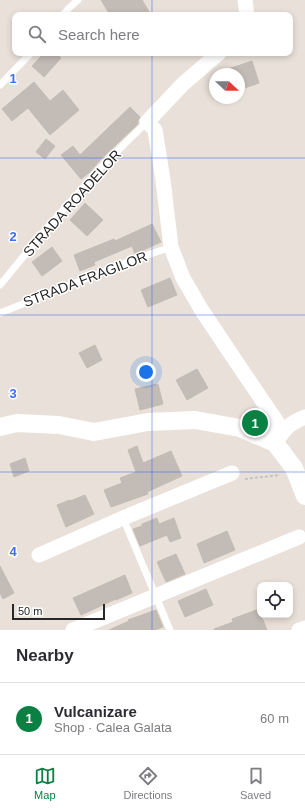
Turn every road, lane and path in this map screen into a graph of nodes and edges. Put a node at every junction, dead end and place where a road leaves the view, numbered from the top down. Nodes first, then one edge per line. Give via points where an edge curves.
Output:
1 (78, 0) edge
2 (245, 0) edge
3 (66, 12) edge
4 (246, 12) edge
5 (28, 56) edge
6 (216, 56) edge
7 (0, 85) edge
8 (147, 122) junction
9 (171, 247) junction
10 (0, 285) edge
11 (0, 312) edge
12 (305, 417) edge
13 (0, 427) edge
14 (275, 443) junction
15 (294, 468) junction
16 (232, 473) joint
17 (305, 496) edge
18 (123, 518) junction
19 (299, 537) dead end
20 (39, 555) dead end
21 (156, 596) junction
22 (305, 628) edge
23 (73, 630) edge
24 (170, 630) edge
25 (299, 630) edge

1 - 3 lane
2 - 4 street
5 - 7 lane
6 - 8 street via 183,84
8 - 9 street via 155,130
8 - 10 lane, STRADA ROADELOR via 93,176
9 - 11 lane, STRADA FRAGILOR
9 - 14 street via 183,278 277,422
12 - 14 street via 287,427
13 - 14 street via 24,423 59,425 94,432 148,422 196,420 240,428
14 - 15 street
15 - 16 path via 279,475 239,479
15 - 17 street
16 - 18 street
18 - 20 street
18 - 21 lane
19 - 21 street
21 - 23 street
21 - 24 lane
22 - 25 street

